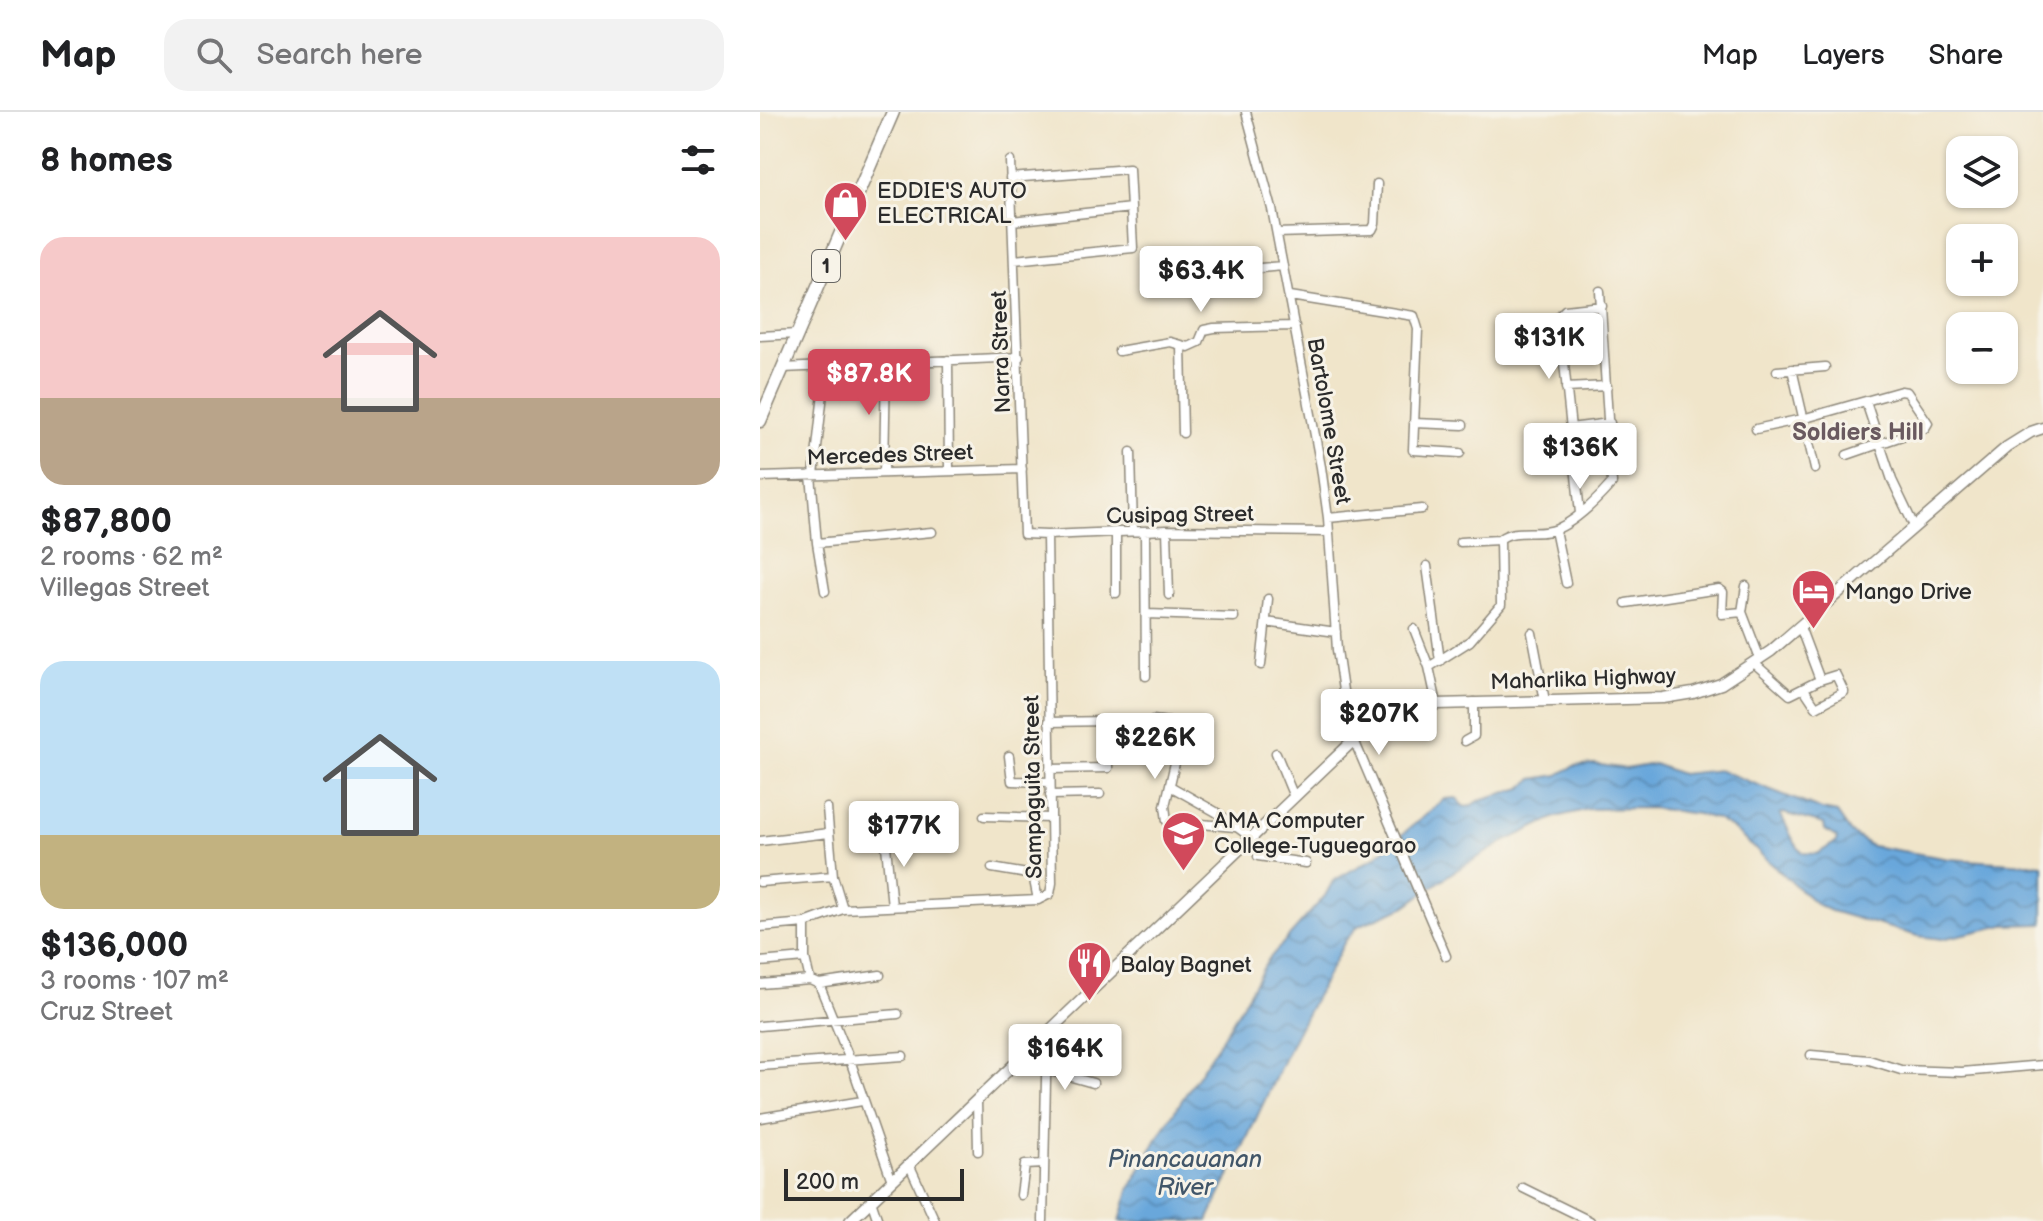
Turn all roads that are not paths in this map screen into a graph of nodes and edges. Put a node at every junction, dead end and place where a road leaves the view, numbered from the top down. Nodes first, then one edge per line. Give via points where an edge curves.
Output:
1 (893, 112) edge
2 (1246, 112) edge
3 (1010, 161) dead end
4 (1010, 178) junction
5 (1377, 184) dead end
6 (1131, 208) junction
7 (1012, 221) junction
8 (1277, 233) junction
9 (1014, 260) junction
10 (1283, 266) junction
11 (1213, 272) dead end
12 (1600, 291) dead end
13 (1290, 296) junction
14 (1602, 306) junction
15 (1295, 326) junction
16 (797, 334) junction
17 (760, 336) edge
18 (1181, 345) junction
19 (1119, 351) dead end
20 (1019, 357) junction
21 (948, 360) junction
22 (886, 363) junction
23 (826, 366) junction
24 (1825, 367) dead end
25 (783, 368) junction
26 (1792, 369) junction
27 (1777, 371) dead end
28 (1607, 386) junction
29 (1566, 388) junction
30 (1866, 402) junction
31 (1802, 419) junction
32 (760, 421) edge
33 (1414, 423) junction
34 (1610, 423) junction
35 (1463, 425) dead end
36 (1570, 428) junction
37 (2043, 428) edge
38 (1756, 429) dead end
39 (1183, 433) dead end
40 (1880, 445) junction
41 (1131, 452) dead end
42 (1460, 453) dead end
43 (1847, 455) dead end
44 (1022, 469) junction
45 (1815, 469) dead end
46 (949, 470) junction
47 (884, 472) junction
48 (813, 475) junction
49 (760, 477) edge
50 (1422, 509) dead end
51 (1580, 513) junction
52 (1328, 518) junction
53 (1914, 526) junction
54 (1167, 530) junction
55 (1555, 530) junction
56 (1133, 531) junction
57 (1145, 531) junction
58 (932, 532) dead end
59 (1116, 532) junction
60 (1329, 532) junction
61 (1031, 535) joint
62 (1047, 535) junction
63 (1499, 540) junction
64 (1460, 542) dead end
65 (817, 543) junction
66 (1427, 566) dead end
67 (1566, 583) dead end
68 (1746, 586) dead end
69 (825, 591) dead end
70 (1116, 593) dead end
71 (1169, 595) dead end
72 (1268, 599) dead end
73 (1626, 603) dead end
74 (1742, 612) junction
75 (1147, 614) junction
76 (1234, 617) dead end
77 (1266, 622) junction
78 (1800, 627) junction
79 (1414, 629) dead end
80 (1336, 632) junction
81 (1532, 633) dead end
82 (1440, 661) junction
83 (1757, 661) junction
84 (1261, 665) dead end
85 (1429, 667) junction
86 (1146, 676) dead end
87 (1820, 680) junction
88 (1804, 689) junction
89 (1545, 701) junction
90 (1474, 702) junction
91 (1437, 704) junction
92 (1153, 720) dead end
93 (1049, 722) junction
94 (1354, 740) junction
95 (1465, 741) dead end
96 (1276, 753) dead end
97 (1009, 756) dead end
98 (1050, 769) junction
99 (1050, 782) junction
100 (1170, 786) junction
101 (1100, 794) dead end
102 (1050, 795) junction
103 (1294, 797) junction
104 (827, 808) dead end
105 (984, 816) dead end
106 (1050, 818) junction
107 (1235, 827) junction
108 (829, 833) junction
109 (885, 836) dead end
110 (1252, 838) junction
111 (760, 841) edge
112 (1258, 856) dead end
113 (1306, 863) dead end
114 (992, 868) dead end
115 (833, 876) junction
116 (760, 882) edge
117 (1038, 900) junction
118 (892, 906) junction
119 (843, 909) junction
120 (805, 923) junction
121 (760, 927) edge
122 (1446, 956) dead end
123 (805, 958) junction
124 (760, 962) edge
125 (880, 975) dead end
126 (810, 980) junction
127 (760, 984) edge
128 (819, 984) junction
129 (898, 1014) dead end
130 (834, 1021) junction
131 (760, 1026) edge
132 (1047, 1033) junction
133 (1811, 1055) dead end
134 (903, 1056) dead end
135 (850, 1060) junction
136 (2043, 1065) edge
137 (760, 1066) edge
138 (1047, 1070) junction
139 (1093, 1083) dead end
140 (977, 1100) junction
141 (862, 1101) junction
142 (760, 1118) edge
143 (978, 1151) dead end
144 (909, 1164) junction
145 (1044, 1164) junction
146 (892, 1181) junction
147 (1523, 1188) dead end
148 (1021, 1195) dead end
149 (871, 1200) junction
150 (850, 1221) edge
151 (878, 1221) edge
152 (935, 1221) edge
153 (1043, 1221) edge
154 (1590, 1221) edge

1 - 16 highway, 1
2 - 8 street, Bartolome Street
3 - 4 street, Narra Street
4 - 6 street via 1129,169
4 - 7 street, Narra Street
5 - 8 street via 1372,230
6 - 7 street
6 - 9 street via 1133,248
7 - 9 street, Narra Street
8 - 10 street, Bartolome Street
9 - 20 street, Narra Street
10 - 11 street
10 - 13 street, Bartolome Street
12 - 14 street
13 - 15 street, Bartolome Street
13 - 33 street via 1414,316
14 - 28 street
14 - 29 street via 1560,314
15 - 18 street via 1208,329 1197,345
15 - 52 street, Bartolome Street
16 - 17 street
16 - 25 highway, 1
18 - 19 street via 1170,342
18 - 39 street
20 - 21 street
20 - 44 street, Narra Street
21 - 22 street
21 - 46 street
22 - 23 street
22 - 47 street
23 - 25 street
23 - 48 street
24 - 26 street
25 - 32 highway, 1
26 - 27 street
26 - 31 street
28 - 29 street
28 - 34 street
29 - 36 street
30 - 31 street
30 - 40 street
30 - 40 street via 1904,391 1928,423
31 - 38 street
31 - 45 street
33 - 35 street
33 - 42 street via 1414,450
34 - 36 street
34 - 51 street via 1612,483
36 - 51 street
37 - 53 main road, Maharlika Highway via 2007,447
40 - 43 street
40 - 53 street
41 - 56 street
44 - 46 street, Mercedes Street
44 - 61 street, Narra Street via 1023,530
46 - 47 street, Mercedes Street
47 - 48 street, Mercedes Street
48 - 49 street, Mercedes Street
48 - 65 street
50 - 52 street
51 - 55 street
52 - 60 street, Bartolome Street
53 - 78 main road, Maharlika Highway
54 - 57 street, Cusipag Street
54 - 60 street, Cusipag Street
54 - 71 street
55 - 63 street via 1507,534
55 - 67 street
56 - 57 street, Cusipag Street
56 - 59 street, Cusipag Street
57 - 75 street
58 - 65 street
59 - 62 street, Cusipag Street
59 - 70 street
60 - 80 street, Bartolome Street
61 - 62 street, Cusipag Street
62 - 93 street, Sampaguita Street
63 - 64 street
63 - 82 street via 1498,611 1470,641
65 - 69 street
66 - 82 street
68 - 74 street
72 - 77 street
73 - 74 street via 1719,589 1722,614
74 - 83 street
75 - 76 street
75 - 86 street
77 - 80 street
77 - 84 street
78 - 83 main road, Maharlika Highway
78 - 87 street
79 - 85 street
80 - 94 street, Bartolome Street
81 - 89 street
82 - 85 street
83 - 88 street via 1790,695
83 - 89 main road, Maharlika Highway via 1721,684 1693,693
85 - 91 street
87 - 88 street
87 - 88 street via 1836,675 1844,692 1816,707
89 - 90 main road, Maharlika Highway
90 - 91 main road, Maharlika Highway
90 - 95 street via 1474,736
91 - 94 main road, Maharlika Highway via 1393,714
92 - 100 street via 1184,724
93 - 98 street, Sampaguita Street
93 - 98 street via 1108,721 1108,768
94 - 103 main road, Maharlika Highway
94 - 122 street, Bartolome Street
96 - 103 street
97 - 99 street via 1012,781
98 - 99 street, Sampaguita Street
99 - 102 street, Sampaguita Street
100 - 107 street
100 - 107 street via 1165,814 1170,823
101 - 102 street
102 - 106 street, Sampaguita Street
103 - 110 main road, Maharlika Highway
104 - 108 street
105 - 106 street
106 - 117 street, Sampaguita Street via 1052,890
107 - 110 street
108 - 111 street
108 - 115 street
109 - 118 street
110 - 132 main road, Maharlika Highway
112 - 113 street
114 - 117 street via 1033,875
115 - 116 street
115 - 119 street
117 - 118 street, Sampaguita Street
118 - 119 street, Sampaguita Street
119 - 120 street, Sampaguita Street
120 - 121 street, Sampaguita Street
120 - 123 street
123 - 124 street
123 - 126 street
125 - 128 street
126 - 127 street
126 - 128 street
128 - 130 street
129 - 130 street
130 - 131 street
130 - 135 street
132 - 138 street
132 - 140 main road, Maharlika Highway
133 - 136 street via 1869,1060 1901,1070 1962,1072
134 - 135 street
135 - 137 street
135 - 141 street
138 - 139 street
138 - 145 street
140 - 143 street
140 - 144 main road, Maharlika Highway
141 - 142 street
141 - 146 street
144 - 146 main road, Maharlika Highway
144 - 152 street
145 - 148 street via 1025,1165
145 - 153 street
146 - 149 main road, Maharlika Highway
147 - 154 street
149 - 150 main road, Maharlika Highway
149 - 151 street

